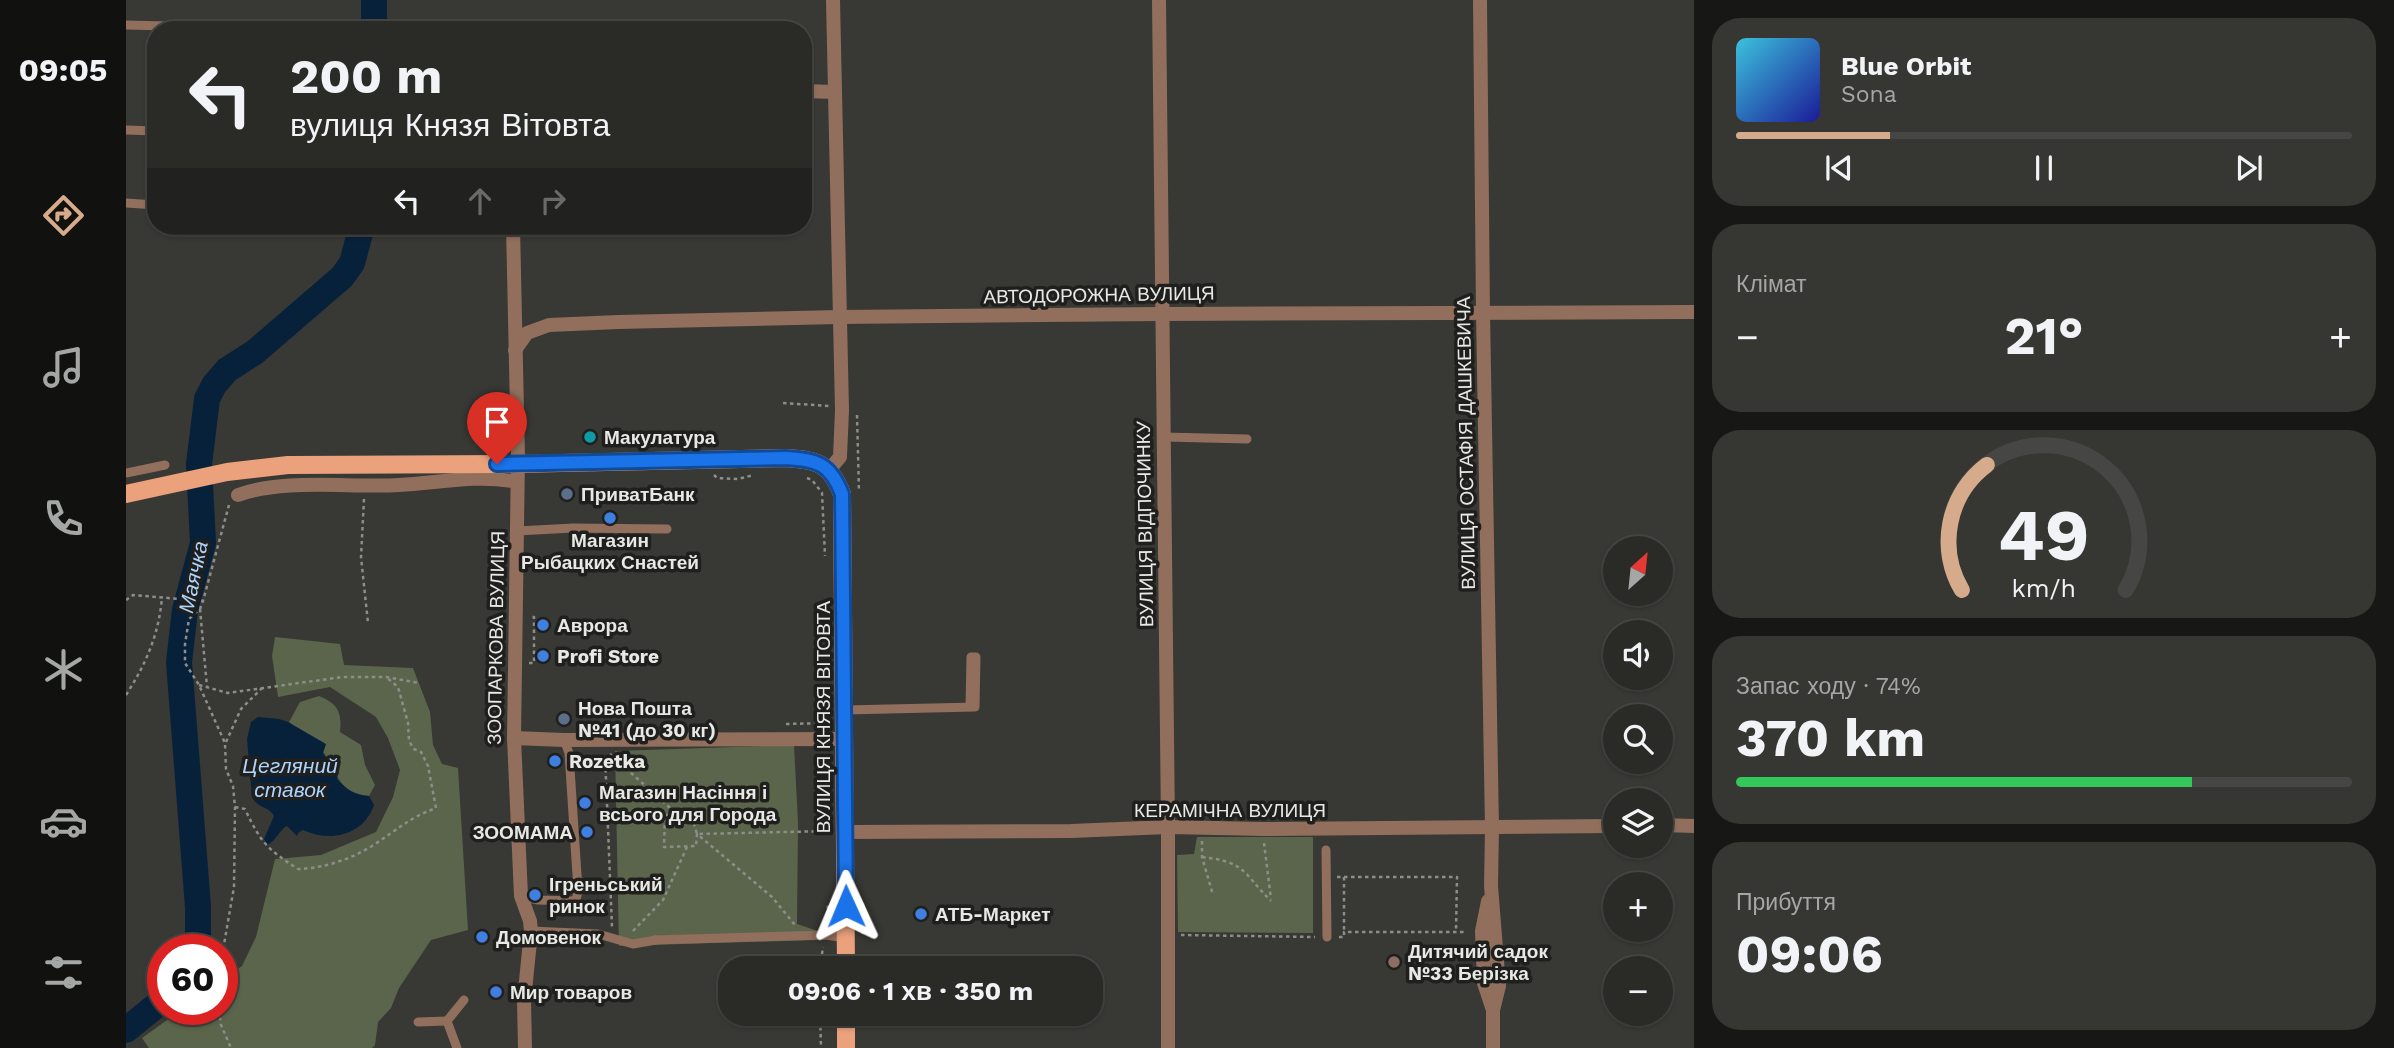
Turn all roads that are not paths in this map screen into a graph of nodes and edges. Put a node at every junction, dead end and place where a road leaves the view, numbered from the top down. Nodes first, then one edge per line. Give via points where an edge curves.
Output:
1 (833, 0) edge
2 (1159, 0) edge
3 (1480, 0) edge
4 (126, 25) edge
5 (147, 26) edge
6 (812, 92) edge
7 (834, 92) junction
8 (126, 130) edge
9 (147, 131) edge
10 (126, 203) edge
11 (147, 204) edge
12 (513, 235) edge
13 (1483, 312) junction
14 (1694, 312) edge
15 (1161, 314) junction
16 (839, 317) junction
17 (514, 350) junction
18 (1164, 437) junction
19 (1247, 439) dead end
20 (166, 465) dead end
21 (829, 470) junction
22 (126, 473) edge
23 (517, 473) junction
24 (126, 494) edge
25 (238, 495) road end
26 (667, 529) dead end
27 (517, 530) junction
28 (970, 707) junction
29 (845, 710) junction
30 (514, 738) junction
31 (845, 739) junction
32 (564, 740) junction
33 (1673, 825) edge
34 (1694, 826) edge
35 (1168, 827) junction
36 (1603, 827) edge
37 (1492, 828) junction
38 (838, 832) junction
39 (1326, 850) dead end
40 (522, 896) junction
41 (531, 931) junction
42 (1327, 937) dead end
43 (854, 938) junction
44 (849, 956) edge
45 (464, 1000) dead end
46 (418, 1021) dead end
47 (447, 1021) junction
48 (846, 1026) edge
49 (457, 1048) edge
50 (525, 1048) edge
51 (846, 1048) edge
52 (1168, 1048) edge
53 (1493, 1048) edge

1 - 7 street
2 - 15 street, ВУЛИЦЯ ВІДПОЧИНКУ
3 - 13 street, ВУЛИЦЯ ОСТАФІЯ ДАШКЕВИЧА
4 - 5 lane
6 - 7 street
7 - 16 street
8 - 9 lane
10 - 11 lane
12 - 17 street, ЗООПАРКОВА ВУЛИЦЯ
13 - 14 street, АВТОДОРОЖНА ВУЛИЦЯ
13 - 15 street, АВТОДОРОЖНА ВУЛИЦЯ
13 - 37 street, ВУЛИЦЯ ОСТАФІЯ ДАШКЕВИЧА
15 - 16 street, АВТОДОРОЖНА ВУЛИЦЯ
15 - 18 street, ВУЛИЦЯ ВІДПОЧИНКУ
16 - 17 street, АВТОДОРОЖНА ВУЛИЦЯ via 549,325 527,333
16 - 21 street via 840,457
17 - 23 street, ЗООПАРКОВА ВУЛИЦЯ
18 - 19 lane
18 - 35 street, ВУЛИЦЯ ВІДПОЧИНКУ
20 - 22 lane
21 - 23 main road via 809,459 786,458
21 - 29 main road, ВУЛИЦЯ КНЯЗЯ ВІТОВТА via 842,494
23 - 24 main road via 288,465 227,472
23 - 25 street via 400,485 311,485
23 - 27 street, ЗООПАРКОВА ВУЛИЦЯ
26 - 27 lane
27 - 30 street, ЗООПАРКОВА ВУЛИЦЯ
28 - 28 lane via 975,707 976,701 976,657 971,657
28 - 29 lane
29 - 31 main road, ВУЛИЦЯ КНЯЗЯ ВІТОВТА
30 - 32 street
30 - 40 street, ЗООПАРКОВА ВУЛИЦЯ
31 - 32 street
31 - 38 main road, ВУЛИЦЯ КНЯЗЯ ВІТОВТА
32 - 40 lane via 569,752 576,901
33 - 34 street
35 - 37 street, КЕРАМІЧНА ВУЛИЦЯ
35 - 38 street, КЕРАМІЧНА ВУЛИЦЯ
35 - 52 street, ВУЛИЦЯ ВІДПОЧИНКУ
36 - 37 street, КЕРАМІЧНА ВУЛИЦЯ
37 - 53 street, ВУЛИЦЯ ОСТАФІЯ ДАШКЕВИЧА via 1491,886 1482,931 1483,983 1493,1010
38 - 43 main road, ВУЛИЦЯ КНЯЗЯ ВІТОВТА
39 - 42 lane
40 - 41 street, ЗООПАРКОВА ВУЛИЦЯ
41 - 43 lane via 598,934 633,944 826,935
41 - 50 street, ЗООПАРКОВА ВУЛИЦЯ
43 - 44 main road, ВУЛИЦЯ КНЯЗЯ ВІТОВТА
45 - 47 lane
46 - 47 lane
47 - 49 lane
48 - 51 main road

